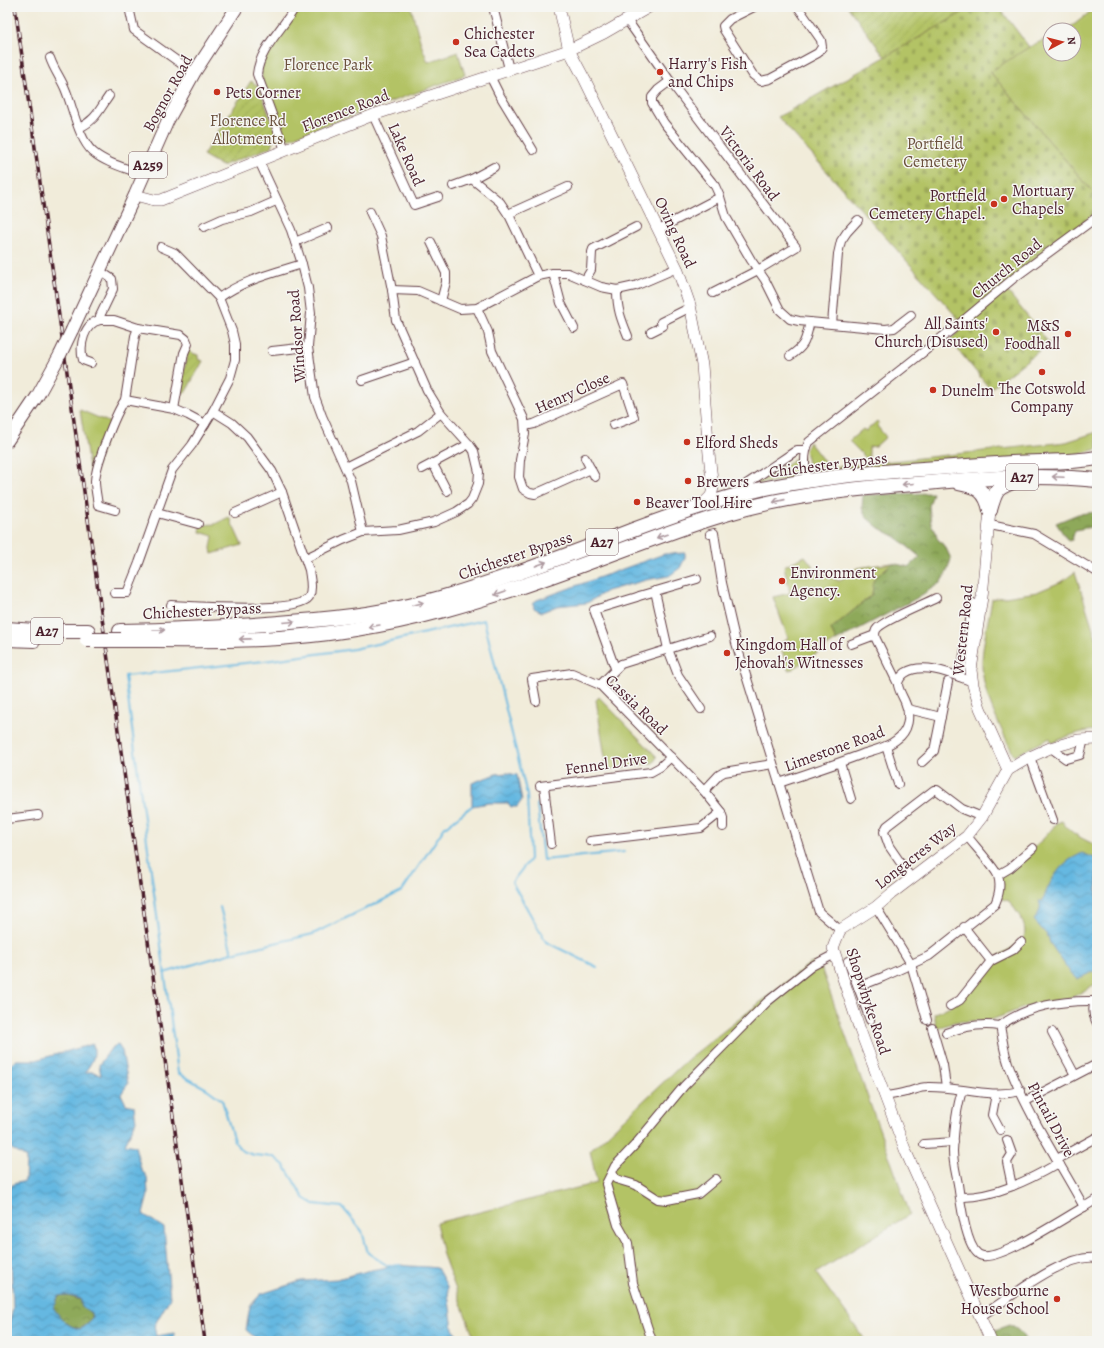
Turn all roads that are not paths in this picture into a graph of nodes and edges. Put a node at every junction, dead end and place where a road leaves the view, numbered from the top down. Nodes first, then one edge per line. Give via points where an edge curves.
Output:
1 (129, 7) edge
2 (237, 7) edge
3 (294, 7) edge
4 (493, 7) edge
5 (559, 7) edge
6 (649, 7) edge
7 (754, 7) edge
8 (798, 7) edge
9 (744, 9) edge
10 (626, 20) junction
11 (569, 50) junction
12 (50, 58) dead end
13 (509, 69) junction
14 (194, 73) junction
15 (490, 76) junction
16 (670, 81) junction
17 (109, 96) dead end
18 (373, 115) junction
19 (80, 128) junction
20 (285, 150) junction
21 (533, 150) dead end
22 (259, 161) junction
23 (494, 167) dead end
24 (144, 175) junction
25 (472, 179) junction
26 (453, 186) dead end
27 (568, 187) dead end
28 (135, 195) junction
29 (720, 196) junction
30 (438, 197) dead end
31 (276, 201) junction
32 (370, 212) dead end
33 (509, 216) junction
34 (1097, 216) edge
35 (858, 220) dead end
36 (636, 226) dead end
37 (204, 227) dead end
38 (328, 228) dead end
39 (659, 229) junction
40 (295, 242) junction
41 (431, 242) dead end
42 (161, 247) dead end
43 (302, 264) junction
44 (677, 268) junction
45 (758, 270) junction
46 (100, 271) junction
47 (552, 274) junction
48 (538, 276) junction
49 (585, 280) junction
50 (392, 290) junction
51 (617, 290) junction
52 (714, 293) dead end
53 (219, 298) junction
54 (441, 300) junction
55 (691, 307) junction
56 (477, 308) junction
57 (912, 315) dead end
58 (100, 320) junction
59 (810, 322) junction
60 (832, 324) junction
61 (138, 328) junction
62 (574, 328) dead end
63 (651, 332) dead end
64 (628, 336) dead end
65 (308, 347) junction
66 (272, 351) dead end
67 (790, 356) dead end
68 (415, 362) junction
69 (91, 363) dead end
70 (362, 380) dead end
71 (125, 400) junction
72 (174, 409) junction
73 (213, 411) junction
74 (441, 413) junction
75 (205, 424) junction
76 (614, 425) dead end
77 (524, 426) junction
78 (7, 441) edge
79 (469, 444) junction
80 (805, 450) junction
81 (586, 458) dead end
82 (1097, 458) edge
83 (433, 464) junction
84 (345, 467) junction
85 (422, 469) dead end
86 (1023, 477) junction
87 (1097, 480) edge
88 (947, 481) junction
89 (807, 482) junction
90 (745, 485) dead end
91 (713, 486) junction
92 (448, 491) dead end
93 (282, 492) junction
94 (731, 496) junction
95 (704, 504) junction
96 (115, 510) dead end
97 (990, 510) junction
98 (157, 513) junction
99 (235, 513) dead end
100 (198, 524) dead end
101 (990, 525) junction
102 (363, 532) junction
103 (710, 534) dead end
104 (306, 558) junction
105 (1097, 572) edge
106 (697, 579) dead end
107 (655, 591) junction
108 (114, 593) dead end
109 (936, 598) dead end
110 (973, 603) dead end
111 (171, 605) dead end
112 (7, 629) edge
113 (875, 634) junction
114 (120, 635) junction
115 (87, 636) junction
116 (710, 636) dead end
117 (7, 639) edge
118 (852, 644) dead end
119 (668, 649) junction
120 (615, 668) junction
121 (960, 677) junction
122 (948, 682) dead end
123 (973, 682) junction
124 (898, 684) junction
125 (600, 685) junction
126 (536, 701) dead end
127 (701, 709) dead end
128 (908, 709) junction
129 (941, 717) junction
130 (1084, 739) junction
131 (1097, 739) edge
132 (886, 746) junction
133 (1051, 748) junction
134 (670, 757) junction
135 (1030, 757) junction
136 (922, 762) dead end
137 (840, 763) junction
138 (773, 764) junction
139 (1008, 770) junction
140 (779, 783) junction
141 (898, 784) dead end
142 (704, 790) junction
143 (851, 799) dead end
144 (721, 812) junction
145 (38, 815) dead end
146 (982, 817) junction
147 (7, 819) edge
148 (1053, 820) dead end
149 (723, 826) dead end
150 (967, 836) junction
151 (590, 841) dead end
152 (551, 844) dead end
153 (1033, 848) dead end
154 (998, 875) junction
155 (911, 878) junction
156 (876, 907) junction
157 (964, 928) junction
158 (840, 930) junction
159 (1021, 942) dead end
160 (835, 954) junction
161 (848, 961) dead end
162 (991, 961) junction
163 (911, 964) junction
164 (858, 987) junction
165 (1096, 1000) edge
166 (950, 1006) dead end
167 (870, 1020) dead end
168 (928, 1020) dead end
169 (1097, 1024) edge
170 (1000, 1026) junction
171 (932, 1028) dead end
172 (1052, 1032) dead end
173 (946, 1033) dead end
174 (1097, 1064) edge
175 (1075, 1075) junction
176 (946, 1087) junction
177 (962, 1091) junction
178 (1021, 1091) junction
179 (996, 1094) junction
180 (885, 1096) junction
181 (1026, 1101) junction
182 (1000, 1130) dead end
183 (1097, 1137) edge
184 (1007, 1140) dead end
185 (954, 1142) junction
186 (924, 1144) dead end
187 (1059, 1162) junction
188 (612, 1173) junction
189 (716, 1179) dead end
190 (1012, 1186) junction
191 (960, 1197) junction
192 (1097, 1199) edge
193 (1084, 1207) junction
194 (1097, 1258) edge
195 (981, 1316) junction
196 (652, 1341) edge
197 (991, 1341) edge

1 - 14 street via 134,30
2 - 14 main road, Bognor Road / A259
3 - 20 street via 263,54 257,74
4 - 13 street
5 - 11 main road, Oving Road
6 - 10 main road, Florence Road
7 - 9 street
8 - 9 street via 822,40 822,48 818,53 761,81 753,75 723,26
10 - 11 main road, Florence Road
10 - 16 street, Victoria Road
11 - 13 main road, Florence Road
11 - 39 main road, Oving Road
12 - 19 street via 66,89
13 - 15 main road, Florence Road
14 - 24 main road, Bognor Road / A259 via 168,120
15 - 18 main road, Florence Road
15 - 21 street
16 - 29 street via 658,90 652,98 652,103 664,123 710,179
16 - 45 street, Victoria Road via 796,247
17 - 19 street via 94,119
18 - 20 main road, Florence Road
18 - 30 street, Lake Road via 414,204
19 - 24 street via 84,140 92,151 102,158
20 - 22 main road, Florence Road
22 - 28 main road, Florence Road via 161,200
22 - 31 street, Windsor Road
23 - 25 street
24 - 28 main road, Bognor Road / A259
25 - 26 street
25 - 33 street via 500,202
27 - 33 street
28 - 46 main road, Bognor Road / A259
29 - 39 street
29 - 45 street via 726,217
31 - 37 street
31 - 40 street, Windsor Road
32 - 50 street via 381,236
33 - 48 street
34 - 80 street, Church Road via 1014,278 809,442
35 - 60 street via 841,241
36 - 49 street via 593,249 590,270
38 - 40 street
39 - 44 main road, Oving Road
40 - 43 street, Windsor Road
41 - 54 street via 446,273
42 - 53 street via 175,253
43 - 53 street via 246,283
43 - 65 street, Windsor Road via 311,313
44 - 51 street via 635,286
44 - 55 main road, Oving Road
45 - 52 street, Victoria Road
45 - 59 street via 780,310 790,319
46 - 58 street via 112,279 113,285
46 - 78 main road, Bognor Road / A259, bridge via 60,355 38,395
47 - 48 street
47 - 49 street via 568,273
47 - 62 street via 561,303
48 - 56 street
49 - 51 street
50 - 54 street via 418,291
50 - 68 street via 396,320
51 - 64 street via 619,315
53 - 73 street via 232,331 235,360 230,378
54 - 56 street via 460,310
55 - 63 street via 661,322 663,326
55 - 91 main road, Oving Road via 703,373
56 - 77 street via 488,332 494,356 522,414
57 - 60 street via 894,328
58 - 61 street via 114,320
58 - 69 street via 88,328 82,346 83,360
59 - 60 street
59 - 67 street via 801,348
61 - 71 street
61 - 72 street via 180,335 186,339 188,344 184,353
65 - 66 street
65 - 84 street, Windsor Road via 315,397
68 - 70 street
68 - 74 street via 427,390
71 - 72 street
71 - 96 street via 112,426 95,481 98,505
72 - 75 street
73 - 75 street
73 - 93 street via 232,423 247,437 272,471
74 - 79 street
74 - 84 street via 418,431
75 - 98 street via 172,470
76 - 77 street, Henry Close via 634,418 623,384 534,424
77 - 81 street via 519,477 526,492 535,494 593,473
79 - 83 street
79 - 102 street via 476,457 479,472 478,484 468,504 434,522 398,530
80 - 89 street
80 - 90 street, Church Road via 797,450
82 - 89 highway, Chichester Bypass / A27 via 879,474
83 - 85 street
83 - 92 street
84 - 102 street, Windsor Road
87 -> 86 highway, Chichester Bypass / A27 via 1049,476
86 - 88 highway, Chichester Bypass / A27
86 - 97 highway via 1001,486
88 - 97 highway via 973,486 980,490 986,497
88 -> 114 highway, Chichester Bypass / A27 via 878,486 797,497 734,511 491,596 376,626 263,639
89 - 94 highway, Chichester Bypass / A27
91 - 94 main road via 717,492
91 - 95 main road via 712,494
93 - 99 street
93 - 104 street
94 - 95 highway, Chichester Bypass / A27
114 -> 95 highway, Chichester Bypass / A27 via 341,618 403,608 488,583
97 - 101 main road, Western Road
98 - 100 street
98 - 108 street via 127,593
101 - 105 street via 1034,534
101 - 123 main road, Western Road via 972,655
102 - 104 street
103 - 138 street, Shopwhyke Road via 714,533 729,616
104 - 111 street via 311,584 309,597 297,604 260,608
106 - 107 street
107 - 119 street
107 - 120 street via 594,610
109 - 113 street via 881,625
110 - 121 street
112 - 115 highway, Chichester Bypass / A27
113 - 118 street
113 - 124 street
114 - 115 highway, Chichester Bypass / A27, bridge
115 - 117 highway, Chichester Bypass / A27 via 37,640
116 - 119 street
119 - 120 street via 620,664
119 - 127 street via 678,675
120 - 125 street
121 - 123 street
121 - 124 street via 939,670 910,670
122 - 129 street
123 - 139 main road, Western Road via 980,708
124 - 128 street
125 - 126 street, Cassia Road via 572,673 532,679
125 - 134 street, Cassia Road
128 - 129 street
128 - 132 street, Limestone Road via 906,728 896,741
129 - 136 street via 934,751
130 - 131 main road
130 - 133 main road
130 - 133 street via 1080,755 1066,759
132 - 137 street, Limestone Road
132 - 141 street
133 - 135 main road
134 - 142 street, Cassia Road
134 - 152 street, Fennel Drive via 651,772 542,786
135 - 139 main road
135 - 148 street
137 - 140 street, Limestone Road
137 - 143 street
138 - 140 street, Shopwhyke Road
138 - 142 street via 724,772
139 - 146 main road, Longacres Way
140 - 158 street, Shopwhyke Road via 819,912
142 - 144 street, Cassia Road
144 - 149 street, Cassia Road
144 - 151 street via 701,828
145 - 147 street
146 - 150 main road, Longacres Way
146 - 155 street via 962,809 934,790 887,826 884,832 889,846
150 - 154 street
150 - 155 main road, Longacres Way
153 - 154 street
154 - 157 street via 998,898
155 - 156 main road, Longacres Way
156 - 158 main road, Longacres Way
156 - 163 street
157 - 162 street
157 - 163 street via 929,956
158 - 160 main road, Shopwhyke Road via 833,948
159 - 162 street via 1013,950
160 - 180 main road, Shopwhyke Road
160 - 188 street via 812,966 767,1002 684,1086 615,1166
161 - 164 street
162 - 166 street via 960,1000
163 - 164 street
163 - 168 street
164 - 167 street
165 - 169 street via 1093,1008
165 - 170 street via 1048,1006 1008,1020
170 - 173 street via 970,1026
170 - 178 street, Pintail Drive via 1010,1068
171 - 176 street
172 - 175 street
174 - 175 street
175 - 181 street
176 - 177 street
176 - 180 street via 923,1087
177 - 179 street
177 - 185 street via 958,1102
178 - 179 street
178 - 181 street, Pintail Drive
179 - 182 street via 992,1115
180 - 195 main road, Shopwhyke Road via 920,1183
181 - 187 street, Pintail Drive
183 - 187 street
184 - 190 street via 1012,1154 1007,1162
185 - 186 street
185 - 191 street via 954,1165
187 - 190 street via 1033,1178
187 - 193 street, Pintail Drive
188 - 189 street via 616,1179 636,1185 658,1199 667,1200 698,1194
188 - 196 street via 606,1184 618,1224 628,1243 633,1283
190 - 191 street via 980,1195
191 - 193 street via 967,1232 974,1249 983,1256 1012,1249
192 - 193 street
194 - 195 street via 1072,1261 1042,1275
195 - 197 main road, Shopwhyke Road

